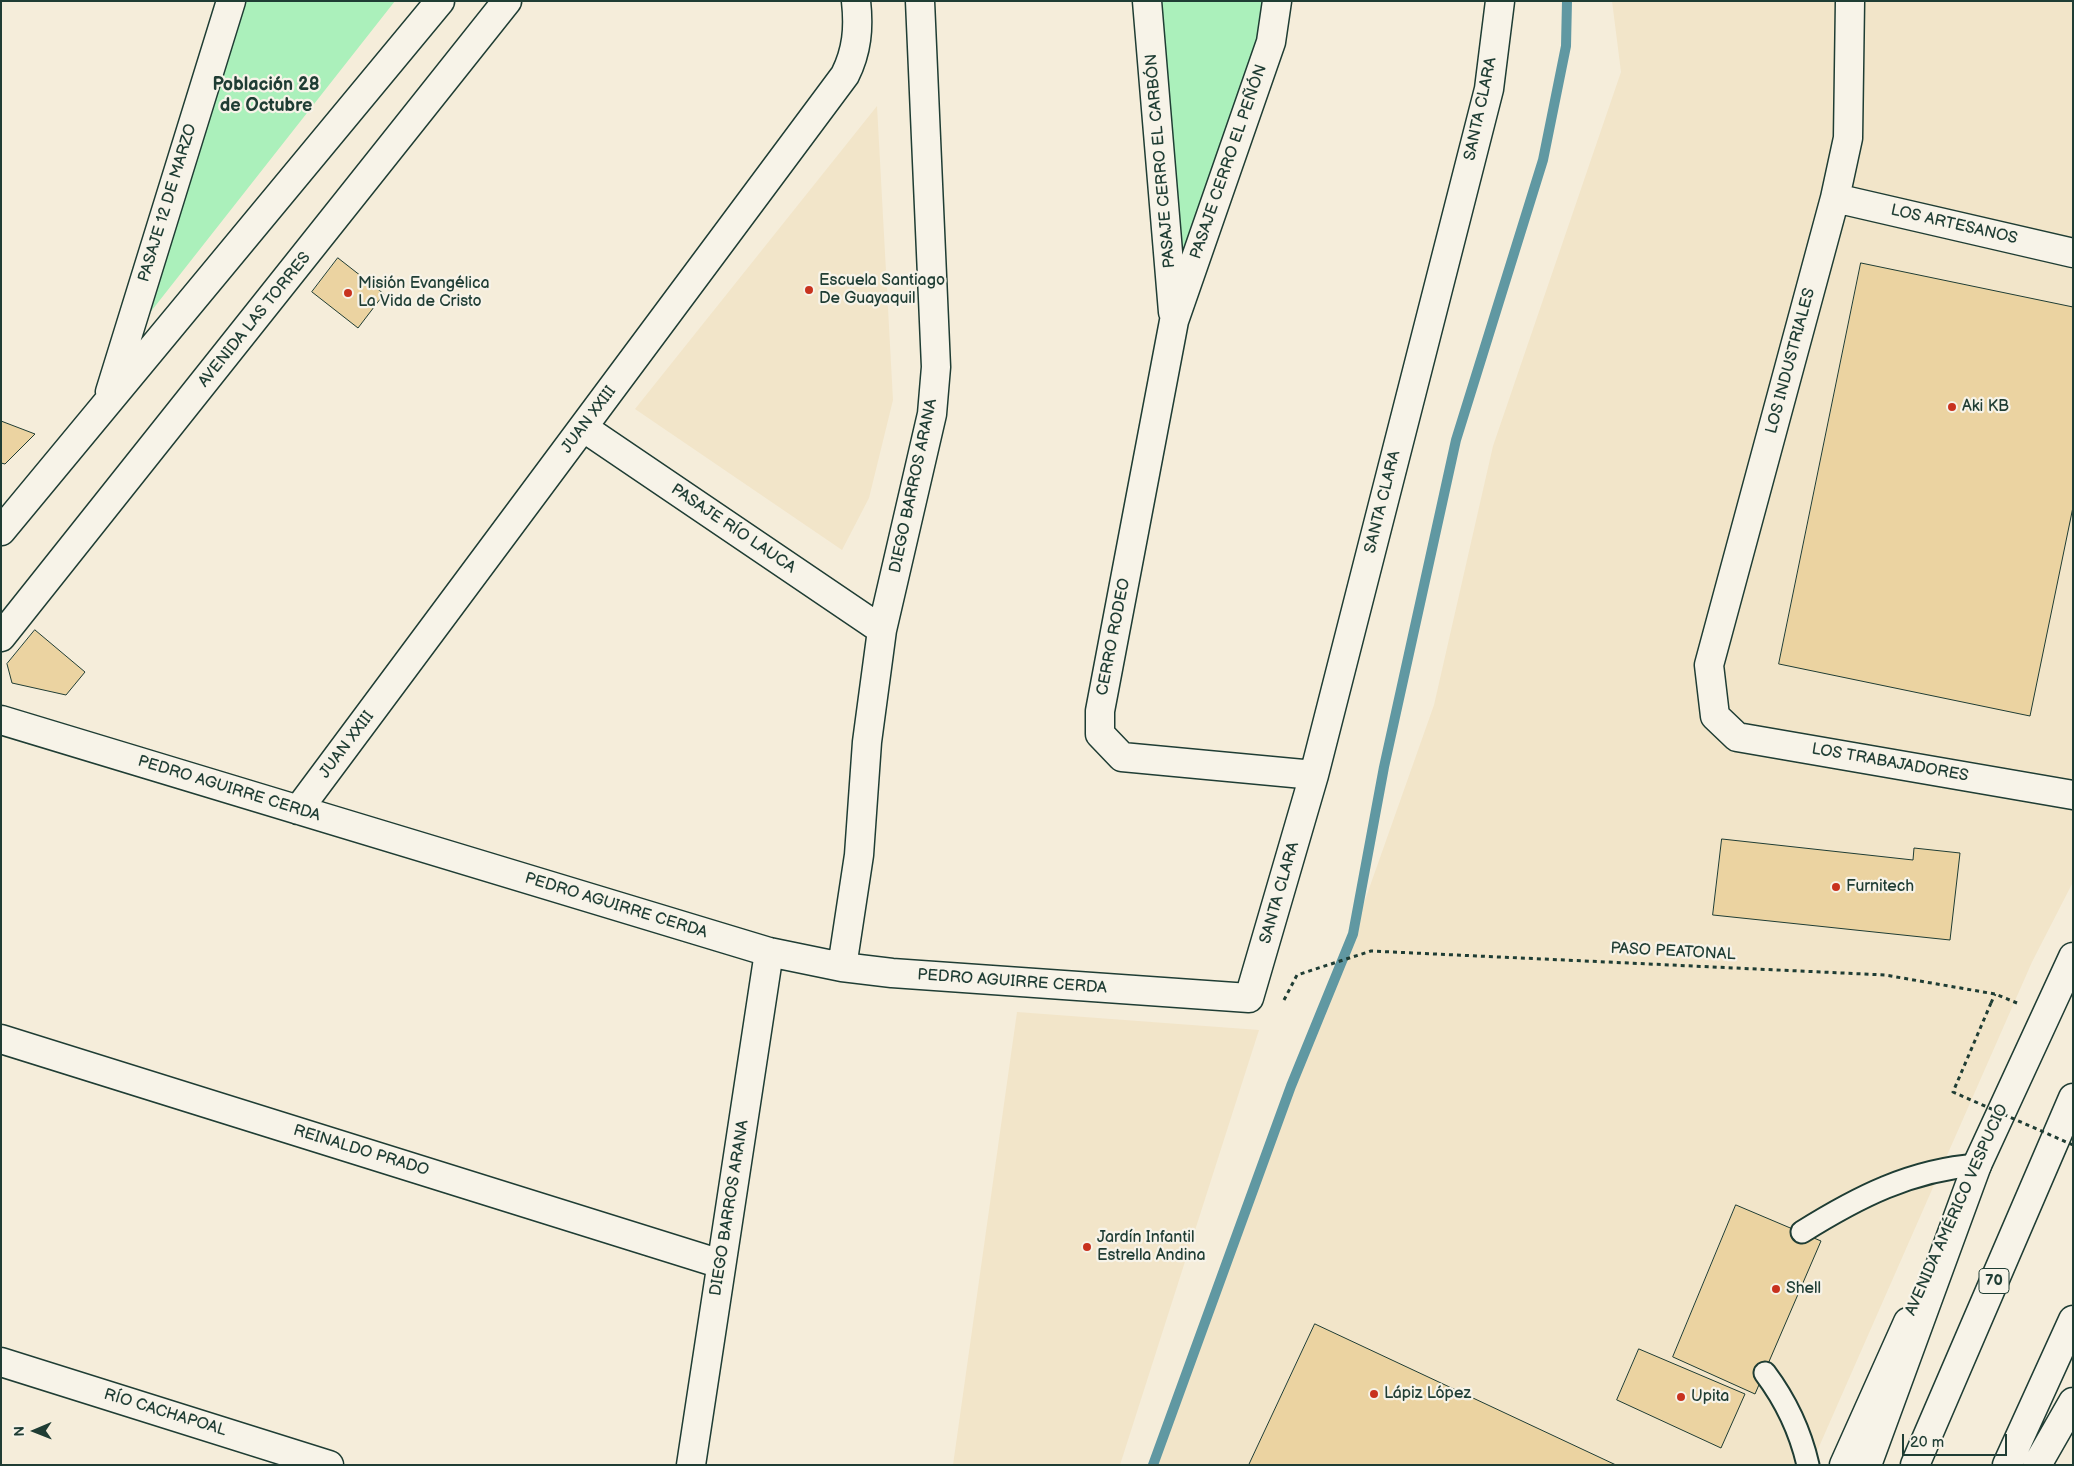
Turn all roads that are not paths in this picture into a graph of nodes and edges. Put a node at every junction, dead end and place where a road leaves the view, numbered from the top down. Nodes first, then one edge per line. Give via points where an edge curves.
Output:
1 (231, 1) edge
2 (440, 1) edge
3 (507, 1) edge
4 (920, 1) edge
5 (1147, 1) edge
6 (1277, 1) edge
7 (1500, 1) edge
8 (1850, 1) edge
9 (856, 11) edge
10 (1835, 198) junction
11 (2073, 253) edge
12 (1174, 321) junction
13 (106, 405) junction
14 (584, 428) junction
15 (1, 531) edge
16 (882, 630) junction
17 (1, 636) edge
18 (1715, 716) joint
19 (1, 720) edge
20 (1314, 774) junction
21 (2073, 795) edge
22 (298, 810) junction
23 (769, 952) junction
24 (2073, 957) edge
25 (842, 967) junction
26 (1249, 998) joint
27 (1, 1039) edge
28 (2073, 1098) edge
29 (2064, 1141) edge
30 (1977, 1165) junction
31 (1802, 1232) dead end
32 (721, 1264) junction
33 (2073, 1320) edge
34 (1, 1362) edge
35 (1765, 1372) dead end
36 (2073, 1402) edge
37 (328, 1465) edge
38 (691, 1465) edge
39 (1808, 1465) edge
40 (1844, 1465) edge
41 (1867, 1465) edge
42 (1915, 1465) edge
43 (2007, 1465) edge
44 (2037, 1465) edge

1 - 13 main road, PASAJE 12 DE MARZO
2 - 13 main road
3 - 17 main road, AVENIDA LAS TORRES
4 - 16 main road, DIEGO BARROS ARANA via 936,367 932,414
5 - 12 main road, PASAJE CERRO EL CARBÓN
6 - 12 main road, PASAJE CERRO EL PEÑÓN via 1271,42
7 - 20 main road, SANTA CLARA via 1489,89
8 - 10 main road, LOS INDUSTRIALES via 1848,138
9 - 14 main road, JUAN XXIII via 855,51 845,75
10 - 11 main road, LOS ARTESANOS
10 - 18 main road, LOS INDUSTRIALES via 1709,665
12 - 20 main road, CERRO RODEO via 1100,711 1100,734 1122,757
13 - 15 main road
14 - 16 main road, PASAJE RÍO LAUCA
14 - 22 main road, JUAN XXIII
16 - 25 main road, DIEGO BARROS ARANA via 867,742 859,855
18 - 21 main road, LOS TRABAJADORES via 1737,737
19 - 22 main road, PEDRO AGUIRRE CERDA
20 - 26 main road, SANTA CLARA
22 - 23 main road, PEDRO AGUIRRE CERDA
23 - 25 main road, PEDRO AGUIRRE CERDA
23 - 32 main road, DIEGO BARROS ARANA
24 - 30 main road, AVENIDA AMÉRICO VESPUCIO
25 - 26 main road, PEDRO AGUIRRE CERDA
27 - 32 main road, REINALDO PRADO
28 - 29 main road, 70
29 - 42 main road, 70
30 - 31 lane via 1946,1167 1877,1190
30 - 40 main road, AVENIDA AMÉRICO VESPUCIO
30 - 41 main road
32 - 38 main road, DIEGO BARROS ARANA
33 - 43 main road
34 - 37 main road, RÍO CACHAPOAL
35 - 39 lane via 1794,1418
36 - 44 main road

